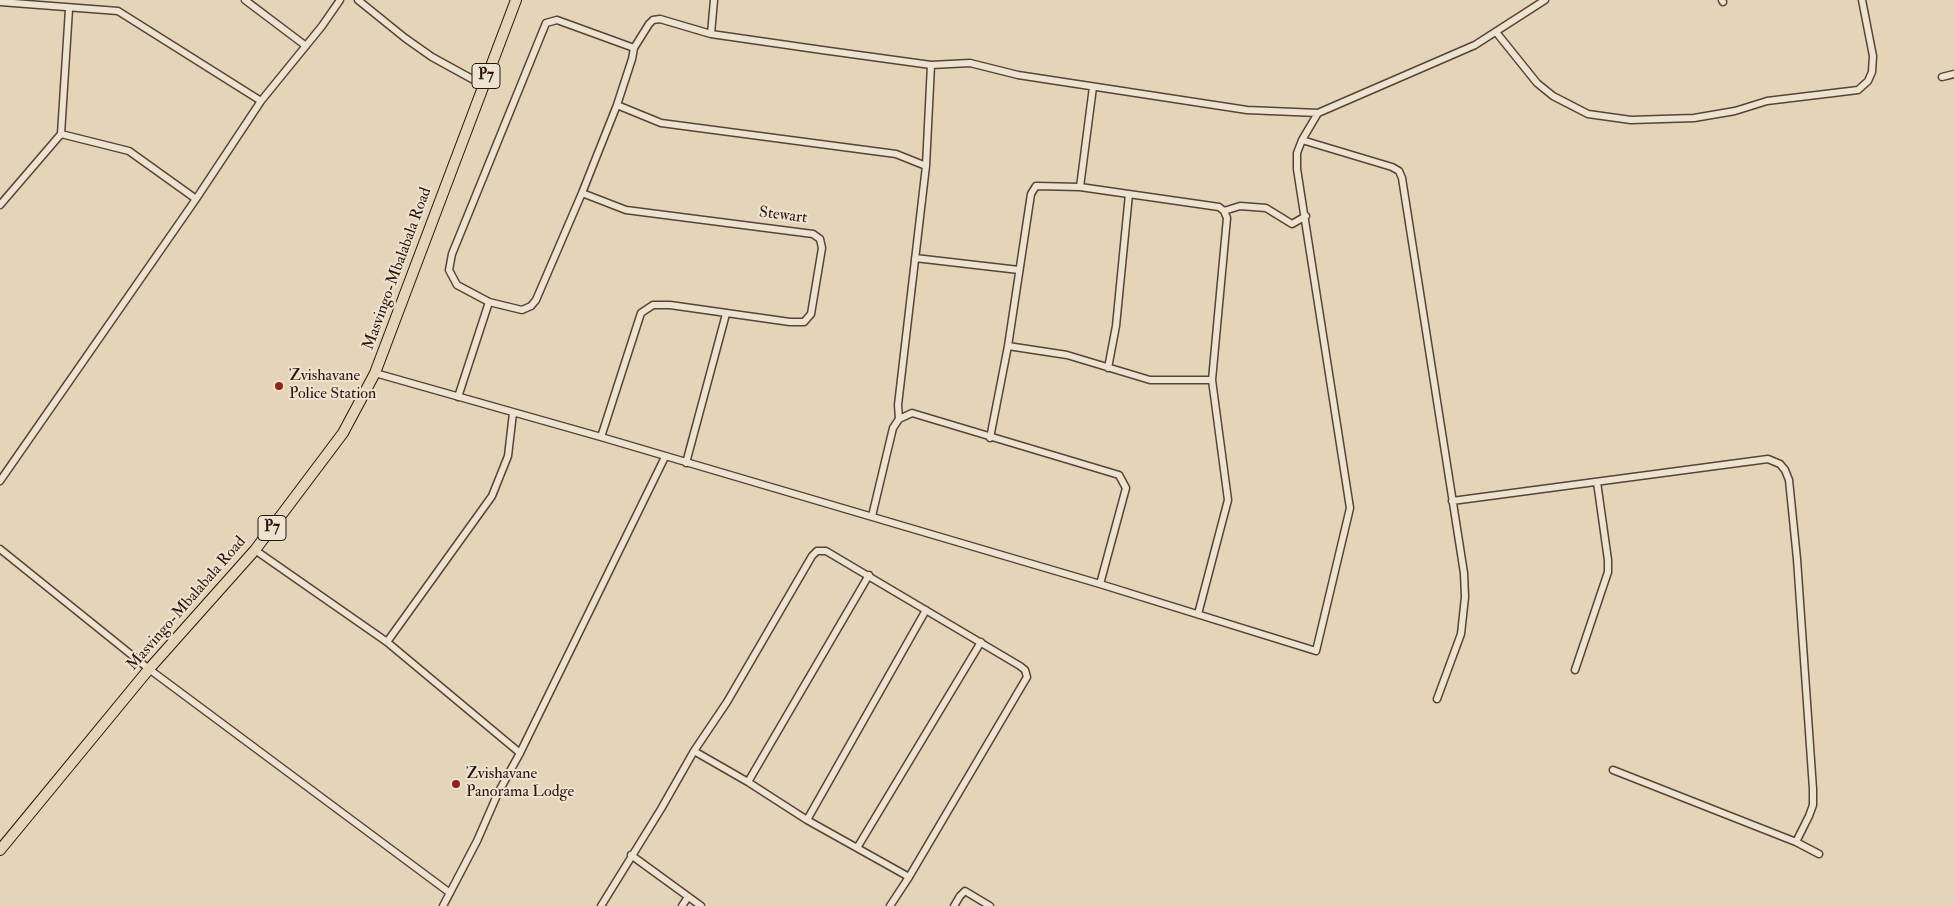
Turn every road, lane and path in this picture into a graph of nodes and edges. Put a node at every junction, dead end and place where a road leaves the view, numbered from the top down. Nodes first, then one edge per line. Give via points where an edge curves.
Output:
1 (245, 0) edge
2 (340, 0) edge
3 (358, 0) edge
4 (516, 0) edge
5 (714, 0) edge
6 (1544, 0) edge
7 (1862, 0) edge
8 (0, 2) edge
9 (69, 9) junction
10 (1496, 32) junction
11 (711, 34) junction
12 (306, 46) junction
13 (634, 48) junction
14 (931, 65) junction
15 (1954, 74) edge
16 (1942, 77) dead end
17 (483, 85) junction
18 (1093, 87) junction
19 (261, 101) junction
20 (617, 105) junction
21 (1318, 113) junction
22 (61, 134) junction
23 (1302, 140) junction
24 (926, 166) junction
25 (1080, 187) junction
26 (582, 193) junction
27 (1129, 194) junction
28 (196, 199) junction
29 (0, 205) edge
30 (1224, 211) junction
31 (1306, 216) junction
32 (915, 258) junction
33 (1019, 270) junction
34 (489, 302) junction
35 (726, 314) junction
36 (1008, 346) junction
37 (1108, 368) junction
38 (375, 373) junction
39 (1212, 380) junction
40 (458, 397) junction
41 (513, 413) junction
42 (899, 419) junction
43 (601, 437) junction
44 (990, 438) junction
45 (665, 457) junction
46 (686, 463) junction
47 (0, 481) edge
48 (1597, 482) junction
49 (1452, 501) junction
50 (872, 516) junction
51 (0, 549) edge
52 (255, 550) junction
53 (869, 575) junction
54 (1100, 584) junction
55 (926, 610) junction
56 (1198, 614) junction
57 (388, 642) junction
58 (981, 642) junction
59 (149, 669) junction
60 (1575, 670) dead end
61 (1437, 699) dead end
62 (694, 751) junction
63 (520, 753) junction
64 (1613, 770) dead end
65 (748, 782) junction
66 (807, 820) junction
67 (1796, 842) junction
68 (857, 848) junction
69 (0, 850) edge
70 (631, 854) junction
71 (1819, 854) dead end
72 (910, 877) junction
73 (450, 893) junction
74 (688, 897) junction
75 (893, 905) edge
76 (443, 906) edge
77 (601, 906) edge
78 (682, 906) edge
79 (700, 906) edge
80 (954, 906) edge
81 (990, 906) edge

1 - 12 street
2 - 12 street
3 - 17 street via 432,57
4 - 17 highway, Masvingo-Mbalabala Road / P7
5 - 11 street
6 - 10 street
7 - 10 street via 1873,56 1872,72 1858,90 1768,101 1694,118 1631,120 1588,114 1553,96 1537,82
8 - 9 street
9 - 19 street via 118,11
9 - 22 street
10 - 21 street via 1475,45
11 - 13 street via 660,19 653,20
11 - 14 street
12 - 19 street
13 - 20 street
13 - 34 street via 568,23 557,20 546,23 452,254 449,270 457,285
14 - 18 street via 970,62 1018,75
14 - 24 street
15 - 16 street
17 - 38 highway, Masvingo-Mbalabala Road / P7
18 - 21 street via 1247,110
18 - 25 street
19 - 28 street
20 - 24 street via 661,123 896,154
20 - 26 street
21 - 23 street
22 - 28 street via 129,151
22 - 29 street
23 - 31 street via 1297,153 1297,169
23 - 49 street via 1392,166 1402,178
24 - 32 street
25 - 27 street
25 - 33 street via 1036,186 1031,194
26 - 34 street via 531,306 522,310
26 - 35 street, Stewart via 626,210 813,234 820,240 822,248 811,314 804,322
27 - 30 street via 1219,206
27 - 37 street via 1116,326
28 - 47 street
30 - 31 street via 1240,206 1266,208 1292,224
30 - 39 street via 1227,218
31 - 56 street via 1350,508 1316,651
32 - 33 street
32 - 42 street
33 - 36 street
34 - 40 street
35 - 43 street via 662,305 653,305 641,313
35 - 46 street
36 - 37 street via 1067,355
36 - 44 street
37 - 39 street via 1150,380
38 - 40 street
38 - 52 highway, Masvingo-Mbalabala Road / P7 via 343,433
39 - 56 street via 1228,500
40 - 41 street
41 - 43 street
41 - 57 street via 508,456 492,496
42 - 44 street via 912,414
42 - 50 street via 893,428
43 - 45 street
44 - 54 street via 1119,475 1126,488
45 - 46 street
45 - 63 street
46 - 50 street
48 - 49 street
48 - 60 street via 1608,572
48 - 67 street via 1768,460 1780,464 1785,470 1789,480 1796,559 1813,789 1813,805
49 - 61 street via 1465,597 1461,634
50 - 54 street
51 - 59 street
52 - 57 street
52 - 59 highway, Masvingo-Mbalabala Road / P7
53 - 55 street
53 - 62 street via 826,551 817,551 812,556
53 - 65 street
54 - 56 street
55 - 58 street
55 - 66 street
57 - 63 street
58 - 68 street
58 - 72 street via 1020,666 1028,678
59 - 69 highway, Masvingo-Mbalabala Road / P7
59 - 73 street
62 - 65 street
62 - 70 street
63 - 73 street
64 - 67 street
65 - 66 street
66 - 68 street
67 - 71 street
68 - 72 street
70 - 74 street
70 - 77 street
72 - 75 street
73 - 76 street
74 - 78 street
74 - 79 street
80 - 81 street via 966,891

